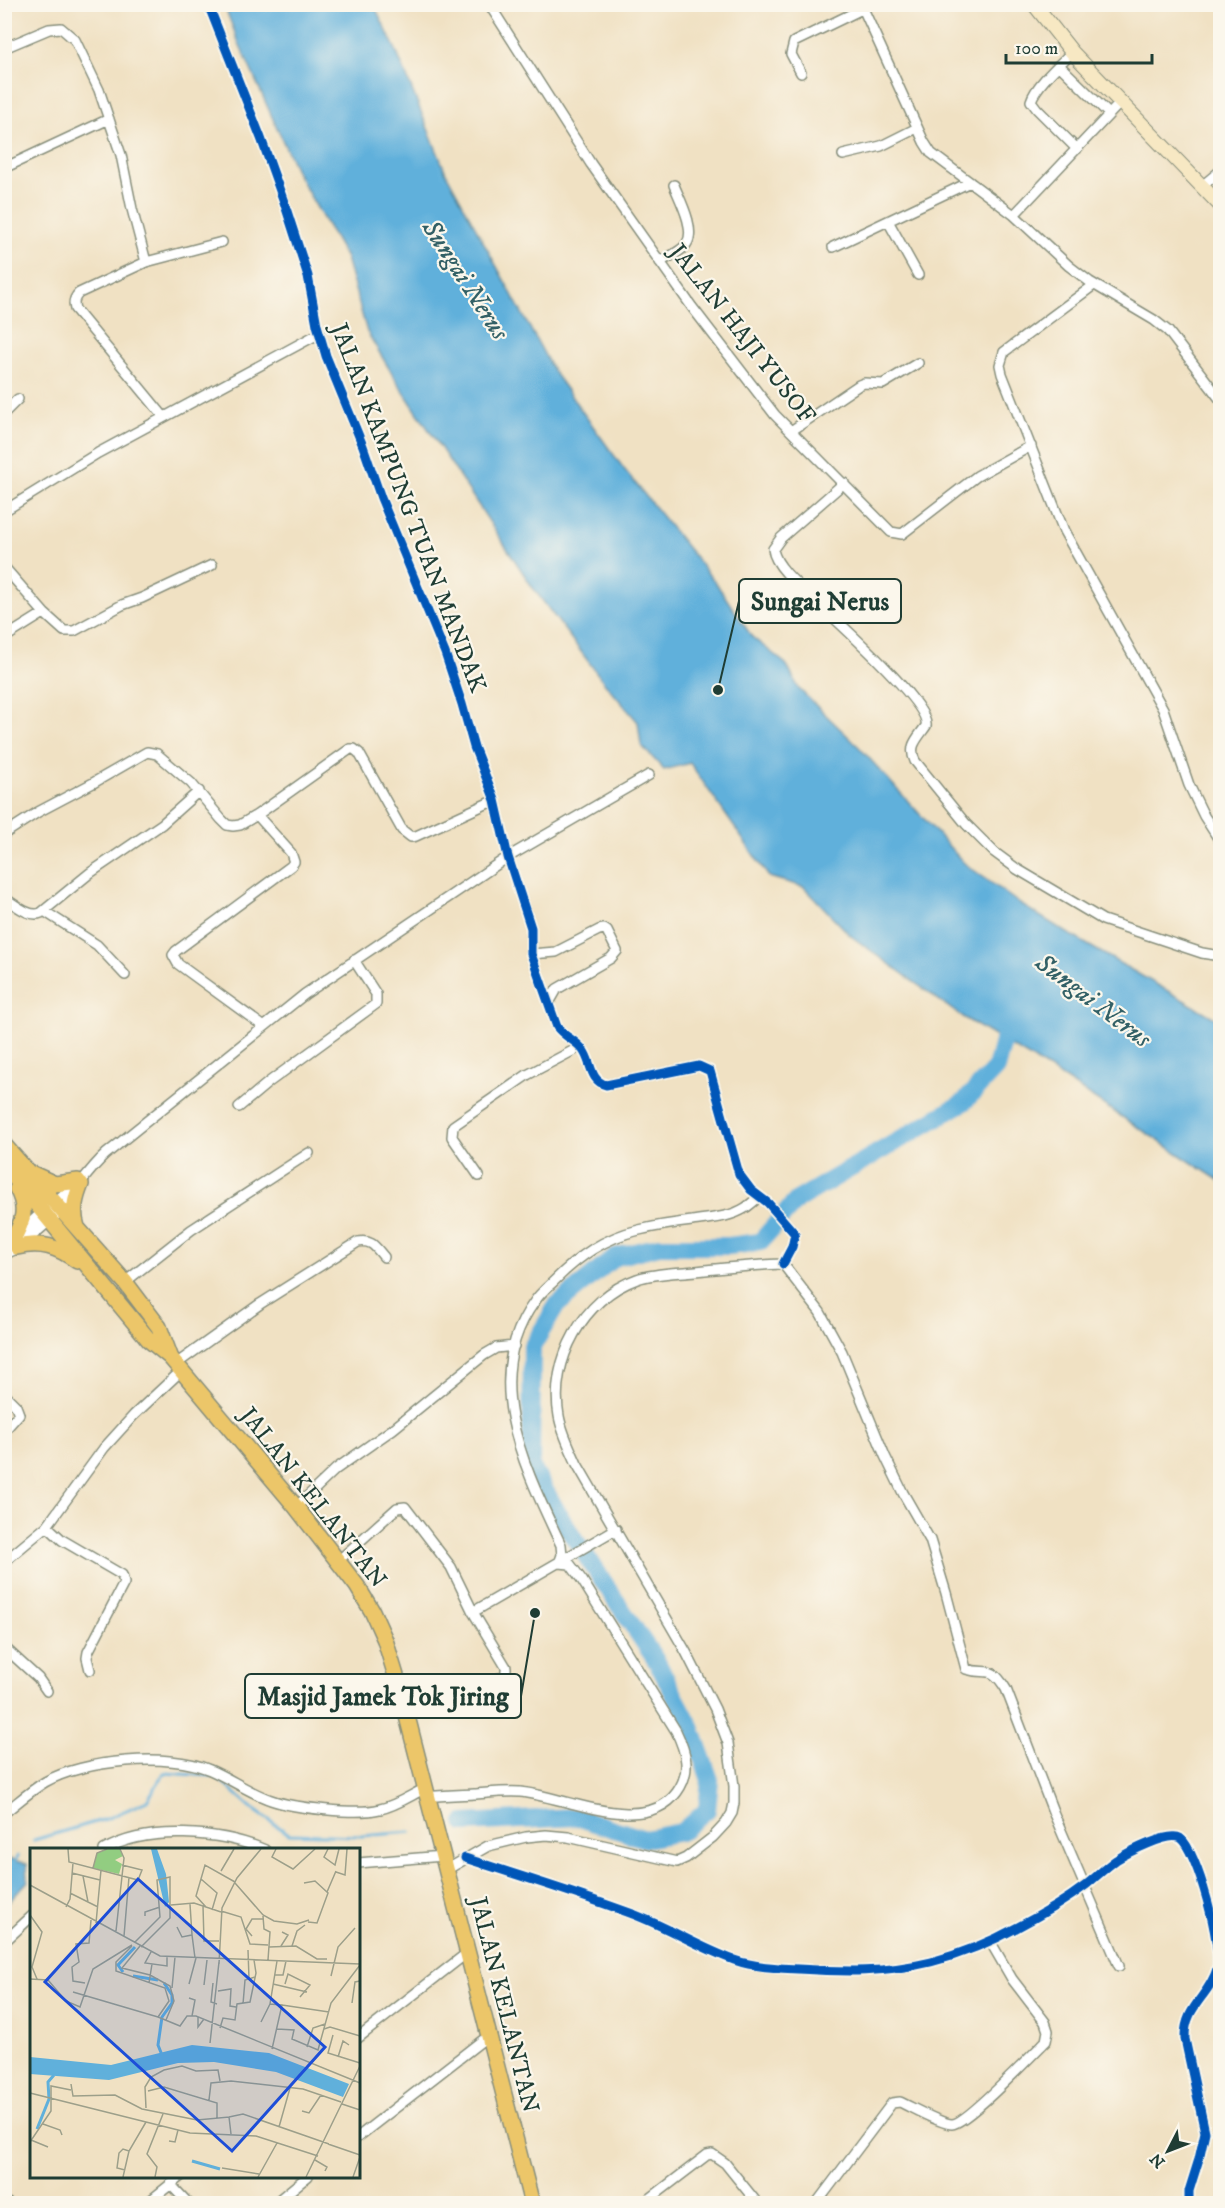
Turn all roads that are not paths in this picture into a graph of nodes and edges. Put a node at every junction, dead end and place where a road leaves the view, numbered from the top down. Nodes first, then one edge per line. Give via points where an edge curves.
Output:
1 (208, 4) edge
2 (489, 4) edge
3 (1034, 4) edge
4 (862, 7) edge
5 (4, 48) edge
6 (1072, 52) junction
7 (1059, 65) junction
8 (801, 73) dead end
9 (1120, 103) junction
10 (1109, 114) junction
11 (109, 119) junction
12 (917, 128) junction
13 (1077, 149) junction
14 (843, 154) dead end
15 (4, 168) edge
16 (1221, 171) edge
17 (970, 182) junction
18 (674, 184) dead end
19 (1202, 186) junction
20 (1221, 205) edge
21 (1014, 215) junction
22 (888, 221) junction
23 (222, 242) dead end
24 (833, 247) dead end
25 (146, 262) junction
26 (660, 262) junction
27 (918, 275) dead end
28 (1094, 285) junction
29 (320, 333) junction
30 (918, 363) dead end
31 (18, 399) dead end
32 (1221, 399) edge
33 (4, 413) edge
34 (164, 417) junction
35 (791, 431) junction
36 (1030, 446) junction
37 (844, 483) junction
38 (4, 511) edge
39 (212, 565) dead end
40 (4, 567) edge
41 (44, 613) junction
42 (4, 638) edge
43 (649, 775) dead end
44 (199, 792) junction
45 (495, 800) junction
46 (257, 814) junction
47 (4, 834) edge
48 (1221, 841) edge
49 (508, 857) junction
50 (4, 898) edge
51 (44, 911) junction
52 (531, 954) junction
53 (1221, 956) edge
54 (354, 960) junction
55 (125, 975) dead end
56 (549, 1003) junction
57 (263, 1026) junction
58 (580, 1047) junction
59 (239, 1107) dead end
60 (4, 1144) edge
61 (309, 1154) dead end
62 (4, 1167) edge
63 (25, 1170) junction
64 (479, 1176) dead end
65 (80, 1181) junction
66 (759, 1197) junction
67 (58, 1205) junction
68 (46, 1217) junction
69 (77, 1227) junction
70 (11, 1247) edge
71 (384, 1257) dead end
72 (783, 1264) junction
73 (97, 1276) junction
74 (125, 1282) junction
75 (514, 1346) junction
76 (176, 1364) junction
77 (4, 1394) edge
78 (4, 1431) edge
79 (296, 1507) junction
80 (47, 1526) junction
81 (615, 1529) junction
82 (338, 1561) junction
83 (562, 1561) junction
84 (4, 1562) edge
85 (473, 1612) junction
86 (4, 1647) edge
87 (90, 1670) dead end
88 (47, 1691) dead end
89 (402, 1698) junction
90 (428, 1795) junction
91 (4, 1813) edge
92 (108, 1848) edge
93 (259, 1848) edge
94 (465, 1858) junction
95 (443, 1859) junction
96 (360, 1863) edge
97 (1086, 1885) junction
98 (30, 1918) edge
99 (990, 1941) junction
100 (4, 1942) edge
101 (467, 1953) junction
102 (1119, 1966) dead end
103 (360, 2036) edge
104 (488, 2036) junction
105 (360, 2135) edge
106 (179, 2178) edge
107 (306, 2178) edge
108 (171, 2185) junction
109 (4, 2201) edge
110 (9, 2204) edge
111 (146, 2204) edge
112 (189, 2204) edge
113 (274, 2204) edge
114 (532, 2204) edge
115 (643, 2204) edge
116 (758, 2204) edge
117 (816, 2204) edge
118 (1189, 2204) edge

1 - 29 street, JALAN KAMPUNG TUAN MANDAK via 284,202 308,276
2 - 26 street, JALAN HAJI YUSOF via 591,164
3 - 6 main road
4 - 8 street via 794,42 791,54
4 - 12 street
5 - 11 street via 61,27 75,40
6 - 7 street
6 - 9 main road
7 - 10 street
7 - 13 street via 1031,101
9 - 10 street
9 - 19 main road
10 - 13 street
11 - 15 street
11 - 25 street
12 - 14 street via 881,146
12 - 17 street via 931,153
13 - 21 street
16 - 19 street
17 - 21 street
17 - 22 street
18 - 26 street via 690,235 687,244
19 - 20 main road
21 - 28 street
22 - 24 street
22 - 27 street
23 - 25 street
25 - 34 street via 80,293 73,303
26 - 35 street, JALAN HAJI YUSOF
28 - 32 street via 1168,331
28 - 36 street via 1004,352 1001,359 1002,374
29 - 34 street
29 - 45 street, JALAN KAMPUNG TUAN MANDAK via 445,653
30 - 35 street via 883,384 859,385
31 - 33 street
34 - 38 street
35 - 37 street, JALAN HAJI YUSOF
36 - 37 street, JALAN HAJI YUSOF via 977,476 902,534 891,532
36 - 48 street via 1065,531 1163,709 1189,785
37 - 53 street via 781,538 773,555 789,576 864,645 919,708 927,722 912,745 915,761 966,824 1017,869 1103,920
39 - 41 street via 74,631 64,631
40 - 41 street
41 - 42 street
43 - 49 street
44 - 46 street via 227,825 240,825
44 - 47 street via 157,754 147,752
44 - 51 street
45 - 46 street via 411,837 402,830 359,753 350,749
45 - 49 street, JALAN KAMPUNG TUAN MANDAK
46 - 57 street via 291,853 294,862 173,955 178,964
49 - 52 street, JALAN KAMPUNG TUAN MANDAK via 531,928
49 - 54 street
50 - 51 street via 30,914
51 - 55 street via 97,945
52 - 56 street, JALAN KAMPUNG TUAN MANDAK
52 - 56 street via 556,951 604,929 616,947 611,958 557,989
54 - 57 street
54 - 59 street via 376,994 376,1004
56 - 58 street, JALAN KAMPUNG TUAN MANDAK via 561,1033
57 - 65 street via 106,1154
58 - 64 street via 527,1076 453,1126 452,1137
58 - 66 street via 595,1080 606,1085 699,1066 710,1071 739,1174
60 - 63 highway, JALAN KELANTAN
61 - 74 street via 191,1230
62 - 68 highway, JALAN KELANTAN
62 - 70 highway via 25,1209
63 - 65 highway via 55,1184
63 - 67 highway, JALAN KELANTAN
65 - 67 street
65 - 69 highway via 74,1205
66 - 72 street via 795,1234
66 - 75 street via 746,1208 720,1218 638,1230 598,1245 536,1299
67 - 68 street
67 - 69 highway, JALAN KELANTAN
68 - 70 street
68 - 73 highway, JALAN KELANTAN
69 - 74 highway, JALAN KELANTAN
70 - 73 highway via 40,1244 56,1248
71 - 76 street via 370,1242 358,1242 260,1304
72 - 81 street via 639,1278 605,1297 581,1322 564,1353 559,1374 559,1416 577,1464
72 - 97 street via 820,1312 847,1362 892,1470 930,1540 966,1670 987,1671 999,1678 1006,1689
73 - 76 highway, JALAN KELANTAN via 149,1340
74 - 76 highway, JALAN KELANTAN via 159,1327
75 - 79 street via 496,1348 484,1355 393,1429 336,1469
75 - 83 street via 510,1414 520,1453 561,1545
76 - 79 highway, JALAN KELANTAN
76 - 80 street via 104,1448
77 - 78 street via 19,1414
79 - 82 highway, JALAN KELANTAN
80 - 84 street
80 - 87 street via 62,1540 124,1578 88,1652
81 - 83 street
81 - 94 street via 722,1722 732,1764 732,1813 713,1837 677,1862 546,1835 497,1843
82 - 85 street via 398,1508 405,1507 446,1560
82 - 89 highway, JALAN KELANTAN via 372,1611
83 - 85 street
83 - 90 street via 570,1564 582,1580 676,1731 687,1758 679,1789 655,1810 633,1813 522,1792
85 - 89 street via 506,1666 506,1675
86 - 88 street via 38,1677
89 - 90 highway, JALAN KELANTAN
90 - 91 street via 378,1810 302,1807 271,1800 194,1764 158,1760 74,1770 45,1782
90 - 95 highway, JALAN KELANTAN
92 - 93 street via 137,1837 188,1834 223,1837
94 - 95 street
94 - 99 street via 631,1913 755,1966 879,1971 932,1962
95 - 96 street
95 - 101 highway, JALAN KELANTAN
97 - 99 street
97 - 102 street
97 - 118 street via 1127,1854 1175,1835 1184,1842 1208,1901 1218,1966 1192,2007 1185,2027 1204,2132
98 - 100 street
99 - 117 street via 1012,1979 1045,2022 1046,2041 958,2122 949,2124 900,2102 892,2103
101 - 103 street
101 - 104 highway, JALAN KELANTAN
104 - 105 street
104 - 114 highway, JALAN KELANTAN
106 - 108 street
107 - 113 street
108 - 111 street
108 - 112 street
109 - 110 street
115 - 116 street via 712,2154 734,2172

